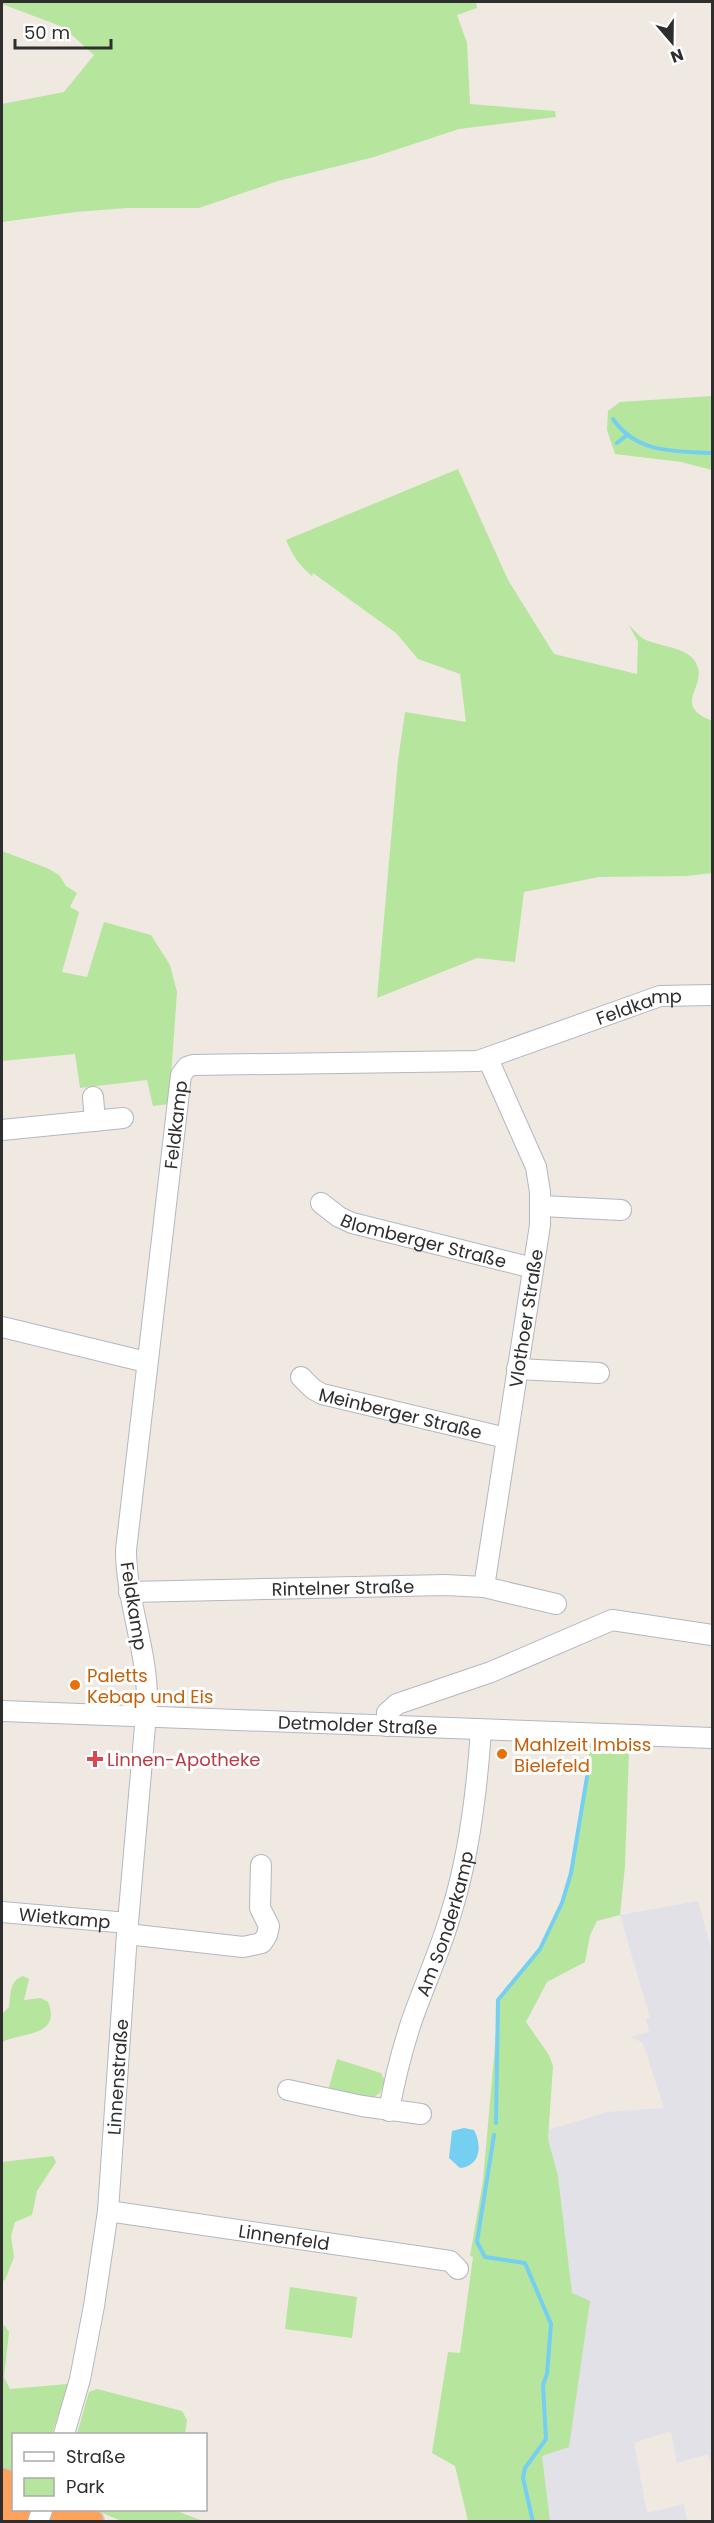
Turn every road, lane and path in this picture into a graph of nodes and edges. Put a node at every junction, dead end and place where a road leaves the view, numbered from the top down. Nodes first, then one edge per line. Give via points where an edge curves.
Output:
1 (712, 995) edge
2 (488, 1059) junction
3 (93, 1097) dead end
4 (123, 1118) dead end
5 (95, 1121) junction
6 (2, 1130) edge
7 (321, 1203) dead end
8 (541, 1206) junction
9 (621, 1210) dead end
10 (532, 1268) junction
11 (2, 1327) edge
12 (146, 1362) junction
13 (517, 1369) junction
14 (599, 1373) dead end
15 (301, 1377) dead end
16 (506, 1438) junction
17 (484, 1587) junction
18 (129, 1592) junction
19 (556, 1604) dead end
20 (712, 1635) edge
21 (2, 1711) edge
22 (146, 1716) junction
23 (387, 1726) junction
24 (481, 1730) junction
25 (712, 1738) edge
26 (261, 1865) dead end
27 (2, 1912) edge
28 (127, 1929) junction
29 (288, 2090) dead end
30 (389, 2110) junction
31 (422, 2114) dead end
32 (108, 2211) junction
33 (458, 2269) dead end
34 (64, 2433) edge
35 (15, 2511) edge
36 (65, 2511) edge
37 (39, 2522) edge
38 (90, 2522) edge

1 - 2 street, Feldkamp via 660,996
2 - 8 street, Vlothoer Straße via 533,1159
2 - 12 street, Feldkamp via 194,1065 184,1070 179,1081
3 - 5 street
4 - 5 street
5 - 6 street
7 - 10 street, Blomberger Straße via 352,1223
8 - 9 street
8 - 10 street, Vlothoer Straße
10 - 13 street, Vlothoer Straße
11 - 12 street
12 - 18 street, Feldkamp via 126,1550
13 - 14 street
13 - 16 street, Vlothoer Straße
15 - 16 street, Meinberger Straße via 322,1394
16 - 17 street, Vlothoer Straße
17 - 18 street, Rintelner Straße
17 - 19 street, Rintelner Straße
18 - 22 street, Feldkamp via 146,1675
20 - 23 street via 620,1619 604,1622 491,1672 398,1704 387,1713
21 - 22 street, Detmolder Straße
22 - 23 street, Detmolder Straße
22 - 28 street, Linnenstraße
23 - 24 street, Detmolder Straße
24 - 25 street, Detmolder Straße
24 - 30 street, Am Sonderkamp via 460,1882 410,2026
26 - 28 street, Wietkamp via 260,1908 269,1926 262,1943 243,1947
27 - 28 street, Wietkamp
28 - 32 street, Linnenstraße
29 - 30 street
30 - 31 street
32 - 33 street, Linnenfeld via 450,2261
32 - 34 street, Linnenstraße via 80,2379
35 - 37 highway
36 - 38 highway

